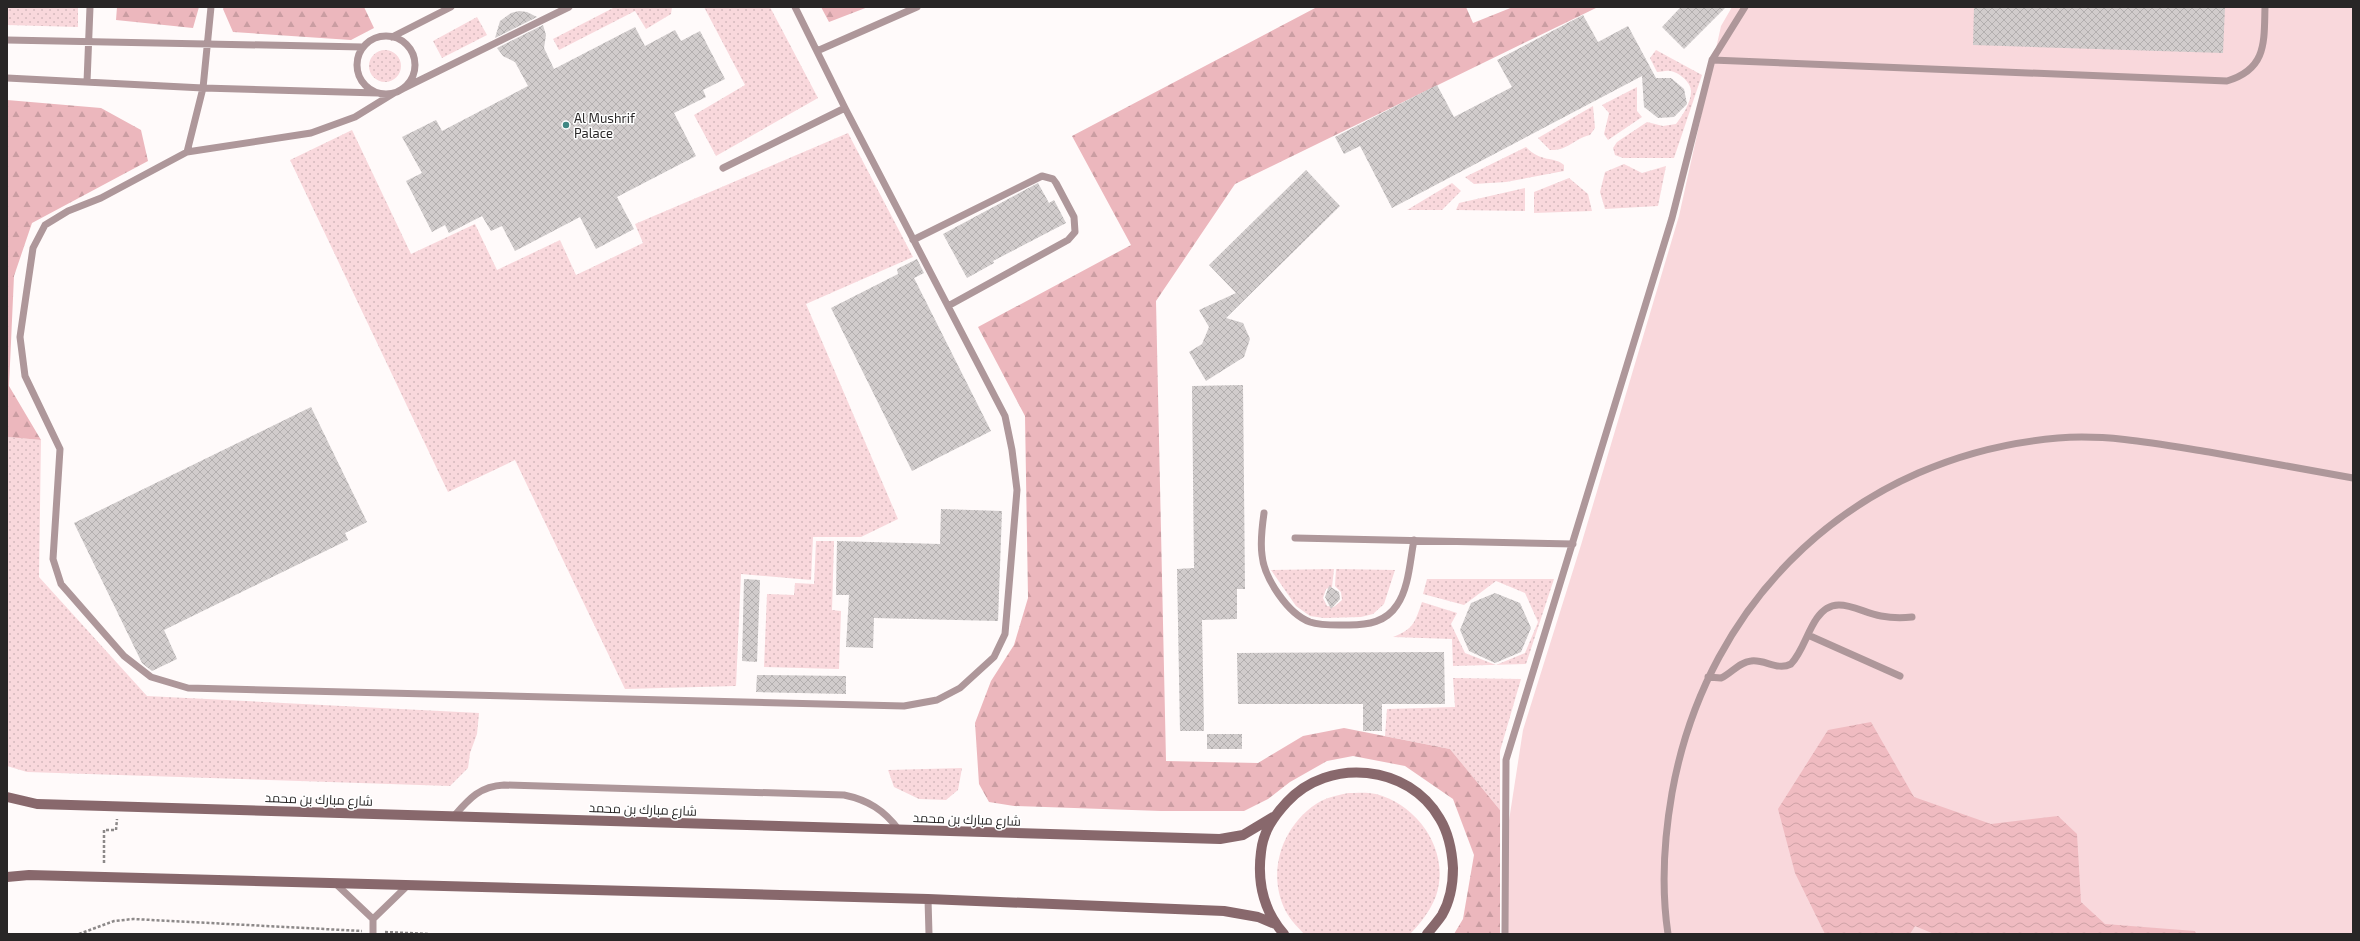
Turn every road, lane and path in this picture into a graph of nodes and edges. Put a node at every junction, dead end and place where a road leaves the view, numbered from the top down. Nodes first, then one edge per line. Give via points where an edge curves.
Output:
1 (90, 7) edge
2 (211, 7) edge
3 (451, 7) edge
4 (569, 7) edge
5 (795, 7) edge
6 (917, 7) edge
7 (1745, 7) edge
8 (2265, 7) edge
9 (392, 36) junction
10 (7, 40) edge
11 (89, 42) junction
12 (206, 44) junction
13 (363, 47) junction
14 (817, 50) junction
15 (1712, 60) junction
16 (7, 78) edge
17 (87, 82) junction
18 (203, 88) junction
19 (402, 89) junction
20 (378, 93) junction
21 (394, 93) junction
22 (845, 108) junction
23 (187, 152) junction
24 (723, 168) dead end
25 (913, 240) junction
26 (948, 306) junction
27 (2353, 478) edge
28 (1264, 513) dead end
29 (1295, 538) dead end
30 (1414, 540) junction
31 (1573, 544) junction
32 (1912, 617) dead end
33 (1808, 635) junction
34 (1900, 676) dead end
35 (1708, 677) junction
36 (7, 797) edge
37 (117, 806) junction
38 (454, 816) junction
39 (1273, 817) junction
40 (899, 830) junction
41 (7, 877) edge
42 (103, 877) junction
43 (336, 884) junction
44 (406, 887) junction
45 (928, 899) junction
46 (373, 919) junction
47 (1275, 924) junction
48 (373, 933) edge
49 (79, 934) edge
50 (430, 934) edge
51 (929, 934) edge
52 (1284, 934) edge
53 (1427, 934) edge
54 (1505, 934) edge
55 (1668, 934) edge

1 - 11 lane
2 - 12 lane
3 - 9 lane
4 - 19 lane
5 - 14 lane
6 - 14 lane
7 - 15 lane
8 - 15 lane via 2264,40 2256,62 2248,71 2227,80
9 - 13 lane via 376,37
9 - 19 lane via 408,47 415,65 409,83
10 - 11 lane
11 - 12 lane
11 - 17 lane
12 - 13 lane
12 - 18 lane
13 - 20 lane via 358,58 357,70 364,85
14 - 22 lane
15 - 31 lane via 1672,218
16 - 17 lane
17 - 18 lane
18 - 20 lane
18 - 23 lane
19 - 21 lane
20 - 21 lane
21 - 23 lane via 355,117 319,130
22 - 24 lane
22 - 25 lane
23 - 26 lane via 45,225 33,248 20,337 25,376 60,449 53,559 61,584 124,656 151,677 188,688 904,706 937,700 960,688 980,671 994,657 1005,634 1017,490 1005,416
25 - 26 lane
25 - 26 lane via 1042,176 1048,176 1056,183 1074,217 1075,232 1068,240
27 - 35 lane via 2117,438 2029,441 1969,455 1908,478 1878,493 1850,510 1808,543 1781,570 1742,617
28 - 30 lane via 1262,557 1270,579 1294,613 1307,621 1322,624 1364,625 1374,623 1391,613 1402,596
29 - 30 lane
30 - 31 lane
31 - 54 lane via 1506,760
32 - 33 lane via 1882,616 1843,604 1823,610
33 - 34 lane
33 - 35 lane via 1794,660 1787,666 1751,660 1721,678
35 - 55 lane via 1684,742 1669,811 1664,884
36 - 37 street, شارع مبارك بن محمد via 38,804
37 - 38 street, شارع مبارك بن محمد
37 - 42 path via 116,830 104,830
38 - 40 street, شارع مبارك بن محمد
38 - 40 lane via 484,788 512,785 844,795 857,798 881,810
39 - 40 street, شارع مبارك بن محمد via 1243,835 1220,839
39 - 47 street via 1262,843 1258,871 1263,898
39 - 53 street via 1296,792 1324,776 1357,771 1390,777 1418,793 1440,818 1452,849 1453,882 1443,914
41 - 42 street
42 - 43 street
43 - 44 street
43 - 46 lane
44 - 45 street
44 - 46 lane
45 - 47 street via 1224,911 1258,917
45 - 51 lane
46 - 48 lane
47 - 52 street
48 - 49 path via 133,919 114,921
48 - 50 path

